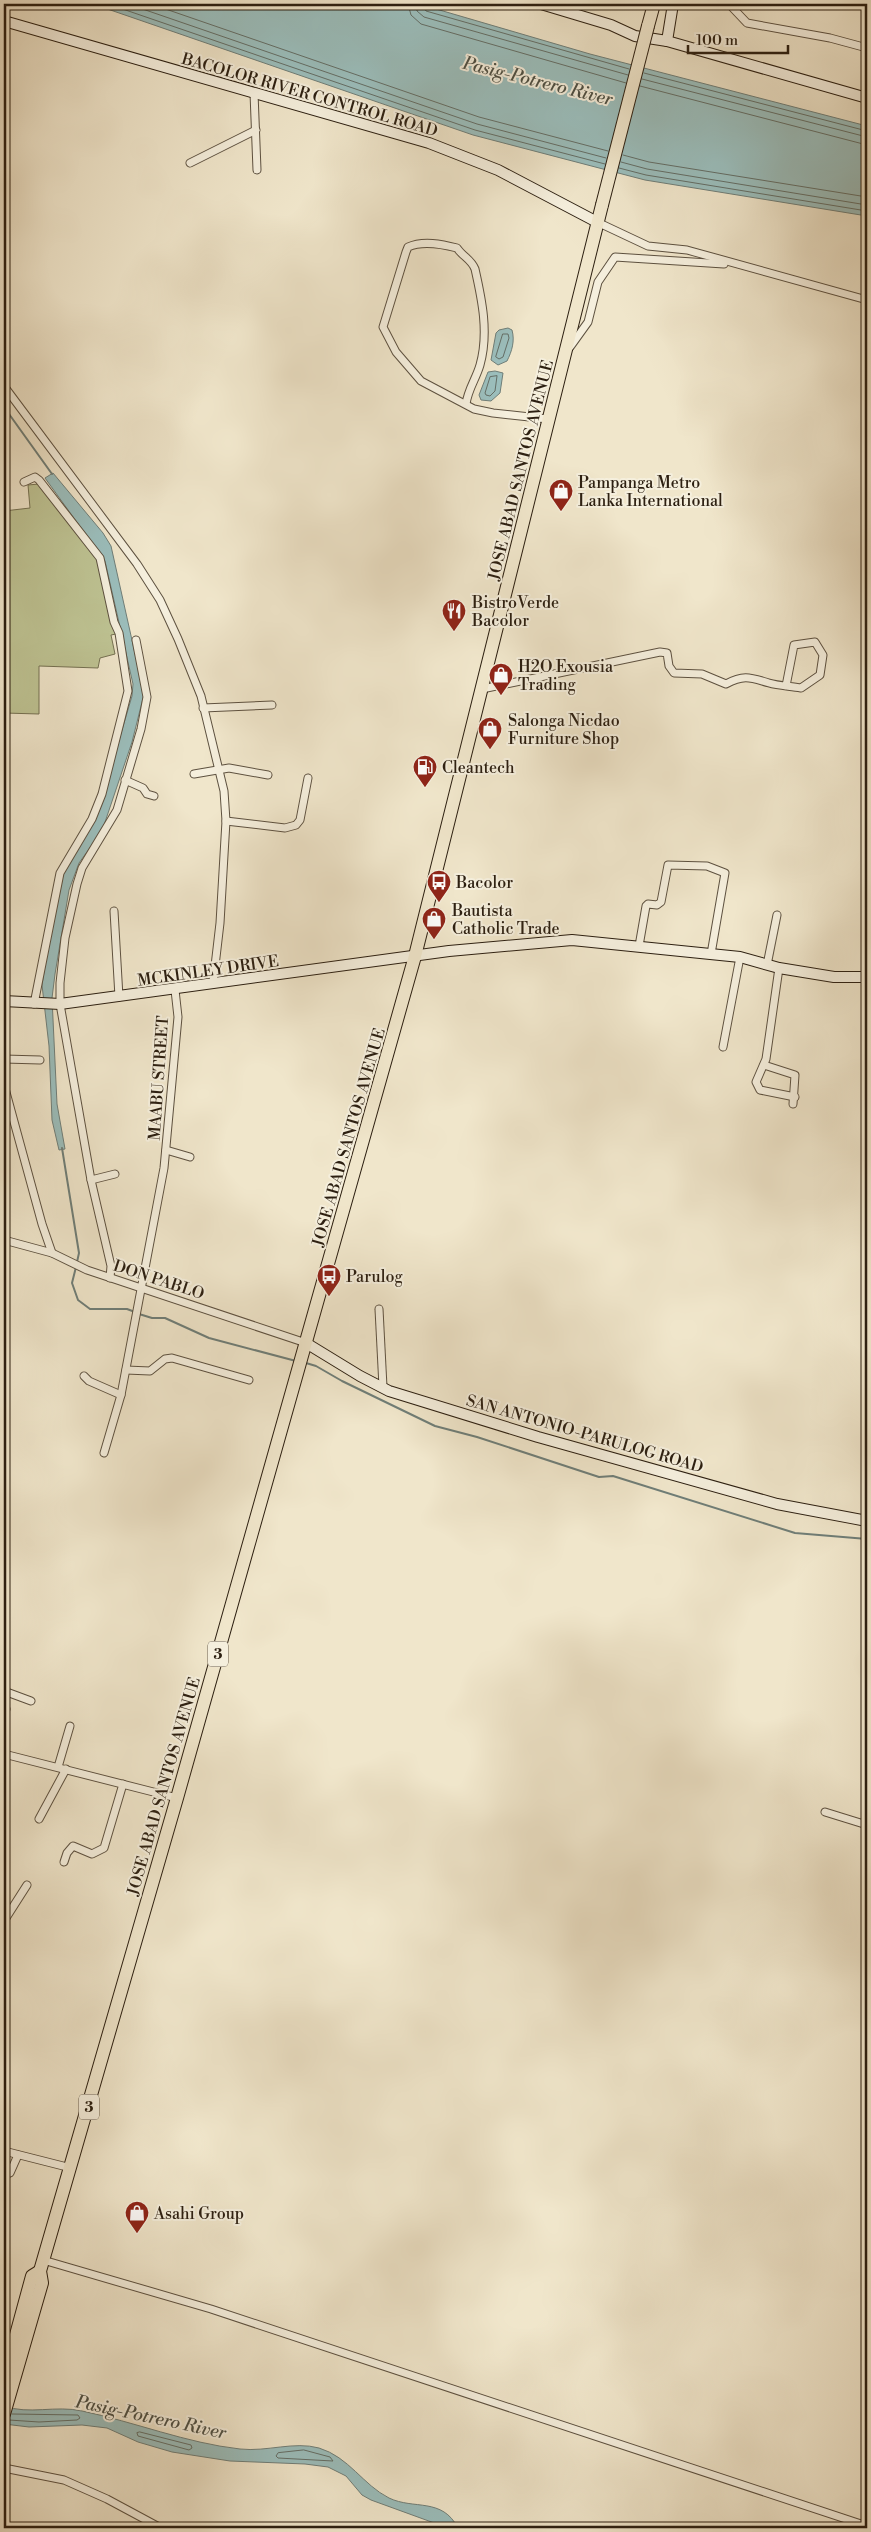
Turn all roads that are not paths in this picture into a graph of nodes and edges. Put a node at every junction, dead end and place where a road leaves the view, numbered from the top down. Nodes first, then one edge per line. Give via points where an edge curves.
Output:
1 (540, 4) edge
2 (654, 4) edge
3 (673, 4) edge
4 (694, 4) edge
5 (729, 4) edge
6 (4, 21) edge
7 (667, 41) junction
8 (867, 48) edge
9 (254, 92) junction
10 (867, 98) edge
11 (256, 130) junction
12 (190, 163) dead end
13 (258, 170) dead end
14 (597, 222) junction
15 (739, 265) junction
16 (867, 300) edge
17 (564, 356) junction
18 (4, 386) edge
19 (466, 404) junction
20 (548, 419) junction
21 (24, 482) dead end
22 (136, 640) dead end
23 (786, 686) junction
24 (482, 689) junction
25 (272, 705) dead end
26 (203, 708) junction
27 (218, 768) junction
28 (194, 774) dead end
29 (268, 775) dead end
30 (308, 778) dead end
31 (125, 780) junction
32 (154, 796) dead end
33 (226, 821) junction
34 (114, 911) dead end
35 (777, 915) dead end
36 (639, 946) junction
37 (711, 954) junction
38 (415, 956) junction
39 (740, 957) junction
40 (767, 965) junction
41 (779, 968) junction
42 (867, 977) edge
43 (213, 982) junction
44 (175, 990) junction
45 (119, 997) junction
46 (4, 1001) edge
47 (38, 1004) junction
48 (59, 1004) junction
49 (723, 1047) dead end
50 (4, 1059) edge
51 (40, 1060) dead end
52 (764, 1065) junction
53 (4, 1085) edge
54 (166, 1150) junction
55 (190, 1157) dead end
56 (115, 1174) dead end
57 (91, 1180) junction
58 (4, 1240) edge
59 (52, 1253) junction
60 (110, 1278) junction
61 (141, 1287) junction
62 (380, 1309) dead end
63 (303, 1353) junction
64 (126, 1370) junction
65 (84, 1376) dead end
66 (249, 1380) dead end
67 (382, 1387) junction
68 (121, 1395) junction
69 (104, 1453) dead end
70 (867, 1521) edge
71 (4, 1691) edge
72 (30, 1701) dead end
73 (6, 1708) dead end
74 (4, 1717) edge
75 (70, 1726) dead end
76 (4, 1754) edge
77 (58, 1767) junction
78 (66, 1769) junction
79 (123, 1784) junction
80 (177, 1798) junction
81 (825, 1812) dead end
82 (39, 1820) dead end
83 (867, 1825) edge
84 (64, 1862) dead end
85 (27, 1885) dead end
86 (4, 1921) edge
87 (4, 2151) edge
88 (18, 2155) junction
89 (71, 2168) junction
90 (4, 2174) edge
91 (41, 2265) junction
92 (12, 2350) edge
93 (4, 2379) edge
94 (4, 2414) edge
95 (4, 2468) edge
96 (867, 2526) edge
97 (161, 2528) edge

1 - 7 street via 611,25 635,36
2 - 14 highway, JOSE ABAD SANTOS AVENUE / 3, bridge
3 - 4 street
3 - 7 street
5 - 8 street via 747,22
6 - 9 street, BACOLOR RIVER CONTROL ROAD
7 - 10 street
9 - 11 street
9 - 14 street, BACOLOR RIVER CONTROL ROAD via 468,156
11 - 12 street
11 - 13 street
14 - 15 street via 648,246 687,250
14 - 17 highway, JOSE ABAD SANTOS AVENUE / 3
15 - 16 street
15 - 17 street via 615,257 598,282 588,322
17 - 20 highway, JOSE ABAD SANTOS AVENUE / 3
18 - 26 street via 137,564 160,600
19 - 19 street via 468,390 480,368 486,335 475,269 472,261 457,248 415,244 406,252 383,327 389,342 411,372
19 - 20 street via 493,413
20 - 24 highway, JOSE ABAD SANTOS AVENUE / 3
21 - 47 street via 35,477 39,480 100,558 119,633 128,691 102,794 92,819 60,873
22 - 31 street via 147,697
23 - 23 street via 801,688 820,675 823,655 815,642 794,646
23 - 24 street via 752,676 726,684 702,674 674,673 669,666 667,652 660,652
24 - 38 highway, JOSE ABAD SANTOS AVENUE / 3
25 - 26 street
26 - 27 street
27 - 28 street
27 - 29 street
27 - 33 street via 224,790
30 - 33 street via 300,820 296,825 285,828
31 - 32 street
31 - 48 street via 117,810 82,868 76,884 65,938
33 - 43 street
34 - 45 street
35 - 40 street
36 - 37 street, MCKINLEY DRIVE
36 - 37 street via 646,906 662,902 668,865 706,866 725,873
36 - 38 street, MCKINLEY DRIVE via 572,940
37 - 39 street, MCKINLEY DRIVE
38 - 43 street, MCKINLEY DRIVE
38 - 63 highway, JOSE ABAD SANTOS AVENUE / 3
39 - 40 street, MCKINLEY DRIVE
39 - 49 street
40 - 41 street, MCKINLEY DRIVE
41 - 42 street, MCKINLEY DRIVE via 834,977
41 - 52 street
43 - 44 street, MCKINLEY DRIVE
44 - 45 street, MCKINLEY DRIVE
44 - 54 street, MAABU STREET via 178,1017
45 - 48 street, MCKINLEY DRIVE
46 - 47 street, MCKINLEY DRIVE
47 - 48 street, MCKINLEY DRIVE
48 - 57 street
50 - 51 street
52 - 52 street via 757,1076 758,1088 794,1101 796,1075
53 - 59 street
54 - 55 street
54 - 61 street, MAABU STREET
56 - 57 street
57 - 60 street via 111,1266
58 - 59 street, DON PABLO
59 - 60 street, DON PABLO
60 - 61 street, DON PABLO
61 - 63 street, DON PABLO
61 - 64 street, MAABU STREET
62 - 67 street
63 - 67 street, SAN ANTONIO-PARULOG ROAD
63 - 80 highway, JOSE ABAD SANTOS AVENUE / 3
64 - 66 street via 150,1371 172,1358
64 - 68 street, MAABU STREET
65 - 68 street
67 - 70 street, SAN ANTONIO-PARULOG ROAD via 538,1437 778,1504
68 - 69 street, MAABU STREET
71 - 72 street
73 - 74 street
75 - 77 street
76 - 77 street
77 - 78 street
78 - 79 street
78 - 82 street
79 - 80 street
79 - 84 street via 104,1848 92,1854 73,1846
80 - 89 highway, JOSE ABAD SANTOS AVENUE / 3
81 - 83 street
85 - 86 street
87 - 88 street
88 - 89 street
88 - 90 street via 10,2173
89 - 91 highway, JOSE ABAD SANTOS AVENUE / 3
91 - 92 highway, JOSE ABAD SANTOS AVENUE / 3 via 32,2276
91 - 96 street via 221,2312
92 - 93 highway, JOSE ABAD SANTOS AVENUE / 3
92 - 94 highway, JOSE ABAD SANTOS AVENUE / 3
95 - 97 street via 64,2480 107,2498

